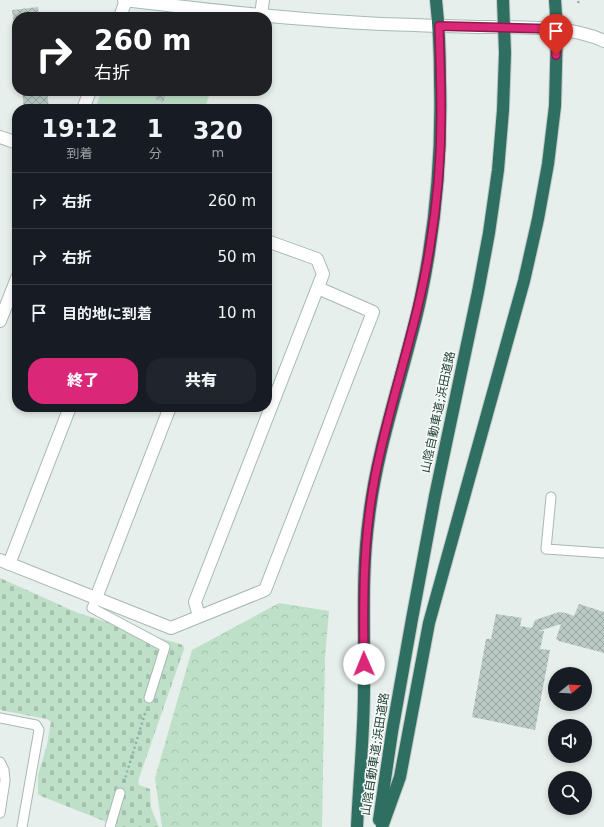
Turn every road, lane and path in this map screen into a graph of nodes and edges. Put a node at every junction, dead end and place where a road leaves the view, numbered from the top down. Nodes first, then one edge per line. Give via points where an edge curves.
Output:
1 (125, 0) edge
2 (263, 0) edge
3 (436, 0) edge
4 (503, 0) edge
5 (555, 0) edge
6 (121, 12) edge
7 (234, 12) edge
8 (261, 12) edge
9 (272, 16) edge
10 (439, 26) junction
11 (557, 29) junction
12 (604, 41) edge
13 (0, 137) edge
14 (12, 141) edge
15 (272, 243) edge
16 (318, 288) junction
17 (12, 291) edge
18 (0, 321) edge
19 (272, 405) edge
20 (68, 412) edge
21 (168, 412) edge
22 (269, 412) edge
23 (551, 497) dead end
24 (604, 553) edge
25 (5, 562) edge
26 (96, 598) junction
27 (199, 616) junction
28 (149, 698) joint
29 (0, 718) edge
30 (0, 762) edge
31 (120, 793) joint
32 (0, 813) edge
33 (22, 827) edge
34 (110, 827) edge
35 (357, 827) edge
36 (378, 827) edge
37 (382, 827) edge

1 - 6 street
1 - 7 street
2 - 8 street
3 - 10 highway
4 - 36 highway, 山陰自動車道;浜田道路, bridge via 503,110 489,233 412,619
5 - 11 highway
9 - 10 street
10 - 11 street
10 - 35 highway via 441,118 436,207 421,298 385,436 369,517 364,598 364,719
11 - 12 street
11 - 37 highway via 555,106 538,219 524,281 429,623 400,777
13 - 14 street
15 - 16 street via 317,259 323,274
16 - 19 street
16 - 27 street via 373,312 265,590
17 - 18 street
20 - 25 street
21 - 26 street
22 - 27 street via 195,602
23 - 24 lane via 546,549
25 - 26 street
26 - 27 street via 171,628
26 - 28 lane via 92,608 165,647
28 - 31 path
29 - 33 lane via 36,724 39,730
30 - 32 lane via 6,781
31 - 34 lane

